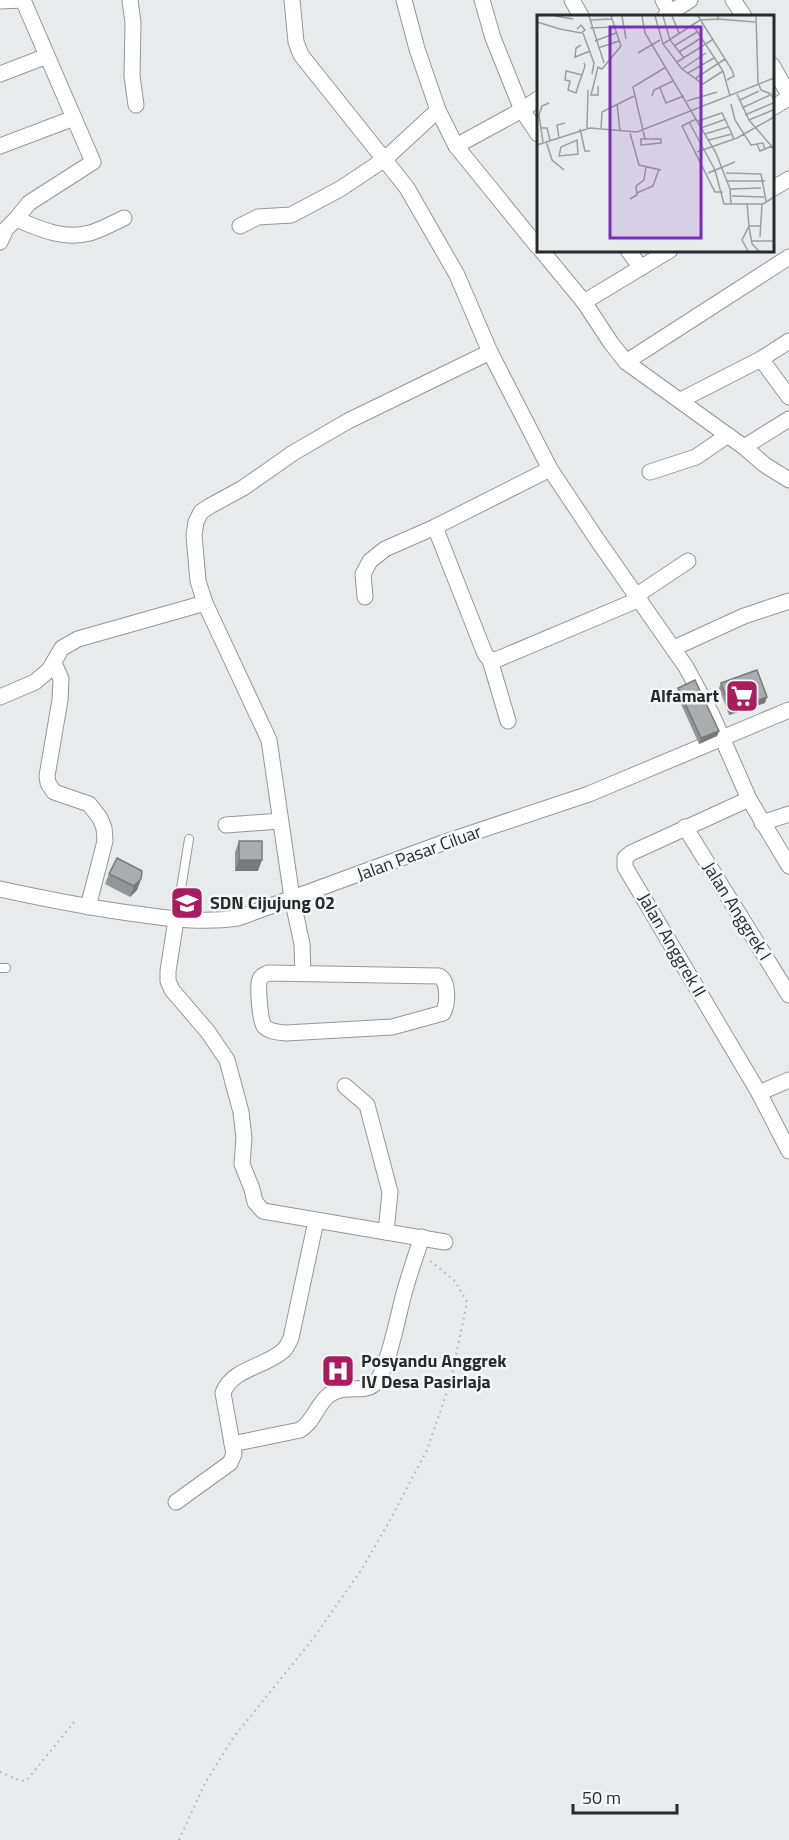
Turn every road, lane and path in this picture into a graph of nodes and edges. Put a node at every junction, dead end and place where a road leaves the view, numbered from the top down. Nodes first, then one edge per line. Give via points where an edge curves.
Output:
1 (23, 0) edge
2 (130, 0) edge
3 (292, 0) edge
4 (404, 0) edge
5 (482, 0) edge
6 (572, 0) edge
7 (690, 0) edge
8 (734, 0) edge
9 (0, 1) edge
10 (666, 10) edge
11 (580, 15) edge
12 (743, 15) edge
13 (47, 56) junction
14 (774, 69) edge
15 (0, 74) edge
16 (789, 96) edge
17 (537, 100) edge
18 (136, 105) dead end
19 (774, 107) edge
20 (438, 110) junction
21 (522, 110) junction
22 (74, 118) junction
23 (537, 132) edge
24 (0, 146) edge
25 (456, 146) junction
26 (385, 159) junction
27 (789, 179) edge
28 (774, 188) edge
29 (124, 218) dead end
30 (16, 219) junction
31 (240, 226) dead end
32 (0, 242) edge
33 (537, 246) edge
34 (544, 252) edge
35 (629, 252) edge
36 (667, 252) edge
37 (789, 257) edge
38 (641, 268) junction
39 (584, 302) junction
40 (789, 341) edge
41 (490, 352) junction
42 (761, 359) junction
43 (626, 362) junction
44 (789, 397) edge
45 (681, 400) junction
46 (789, 419) edge
47 (728, 435) junction
48 (744, 447) junction
49 (550, 469) junction
50 (650, 472) dead end
51 (789, 480) edge
52 (435, 527) junction
53 (688, 561) dead end
54 (365, 597) dead end
55 (638, 597) junction
56 (789, 601) edge
57 (205, 603) junction
58 (674, 648) junction
59 (490, 660) junction
60 (54, 663) junction
61 (0, 697) edge
62 (789, 710) edge
63 (508, 721) dead end
64 (721, 738) junction
65 (749, 799) junction
66 (789, 814) edge
67 (280, 821) junction
68 (762, 823) junction
69 (226, 825) dead end
70 (685, 827) junction
71 (189, 839) dead end
72 (789, 866) edge
73 (0, 889) edge
74 (292, 898) junction
75 (88, 908) junction
76 (176, 920) junction
77 (303, 973) junction
78 (789, 995) edge
79 (789, 1080) edge
80 (345, 1086) dead end
81 (759, 1093) junction
82 (789, 1151) edge
83 (316, 1221) junction
84 (386, 1232) junction
85 (422, 1237) junction
86 (445, 1242) dead end
87 (417, 1252) junction
88 (232, 1444) junction
89 (176, 1502) dead end
90 (75, 1721) dead end
91 (0, 1772) edge
92 (179, 1840) edge

1 - 9 street
1 - 13 street
2 - 18 street
3 - 26 street via 301,55
4 - 20 street
5 - 21 street
6 - 11 street
7 - 10 street
8 - 12 street
13 - 15 street
13 - 22 street
14 - 16 street
16 - 19 street
17 - 21 street
20 - 25 street
20 - 26 street
21 - 23 street
21 - 25 street
22 - 24 street
22 - 30 street via 93,162 29,202
25 - 33 street
26 - 31 street via 297,212 258,217
26 - 41 street via 407,188 457,275
27 - 28 street
29 - 30 street via 91,233 69,237
30 - 32 street
34 - 39 street
35 - 38 street
36 - 38 street
37 - 43 street
38 - 39 street
39 - 43 street
40 - 42 street
41 - 49 street
41 - 57 street via 348,421 201,512 194,535 198,581
42 - 44 street
42 - 45 street
43 - 45 street
45 - 47 street
46 - 48 street
47 - 48 street
47 - 50 street via 696,457
48 - 51 street
49 - 52 street
49 - 55 street
52 - 54 street via 385,549 370,561 363,574
52 - 59 street
53 - 55 street
55 - 58 street
55 - 59 street
56 - 58 street via 744,616
57 - 60 street via 78,639 62,648
57 - 67 street via 269,740
58 - 64 street
59 - 63 street
60 - 61 street via 35,682
60 - 75 street via 61,679 60,700 48,783 54,792 89,804 104,828 105,841
62 - 64 street, Jalan Pasar Ciluar
64 - 65 street
64 - 74 street, Jalan Pasar Ciluar via 589,794
65 - 68 street
65 - 70 street, Jalan Anggrek II
66 - 68 street
67 - 69 street
67 - 74 street
68 - 72 street
70 - 78 street, Jalan Anggrek I
70 - 81 street, Jalan Anggrek II via 631,853 625,858 625,867
71 - 76 lane
73 - 75 street, Jalan Pasar Ciluar
74 - 76 street, Jalan Pasar Ciluar via 238,918
74 - 77 street via 302,944
75 - 76 street, Jalan Pasar Ciluar
76 - 83 street via 168,981 227,1060 241,1112 242,1164 255,1202 263,1211
77 - 77 street via 268,974 260,979 262,1022 271,1031 392,1027 443,1013 446,1008 445,981 439,976
79 - 81 street
80 - 84 street via 367,1105 390,1192
81 - 82 street, Jalan Anggrek II
83 - 84 street
83 - 88 street via 291,1338 285,1349 226,1385 223,1393
84 - 85 street
85 - 86 street
85 - 87 street
87 - 88 street via 390,1351 374,1385 341,1389 327,1396 308,1425 300,1430
87 - 92 path via 455,1281 467,1302 451,1380 428,1450 362,1569 312,1640 233,1738 205,1784
88 - 89 street via 234,1454 230,1463
90 - 91 path via 27,1780 16,1780

